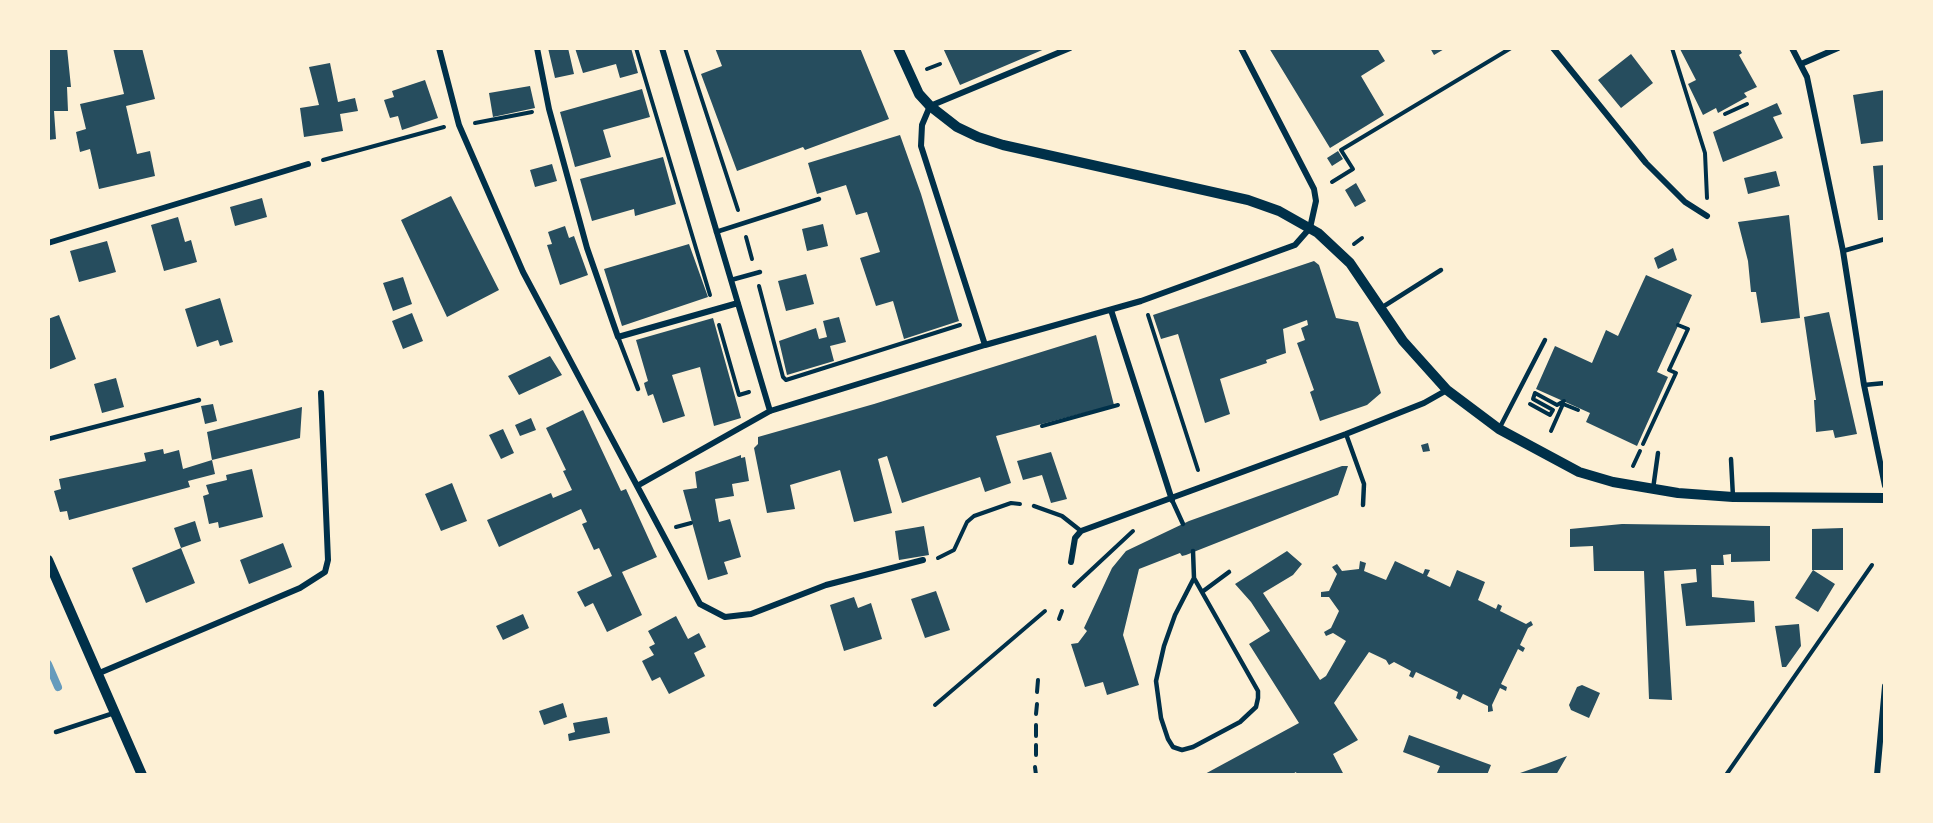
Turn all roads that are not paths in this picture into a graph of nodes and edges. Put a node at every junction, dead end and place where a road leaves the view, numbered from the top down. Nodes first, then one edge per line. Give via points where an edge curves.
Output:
1 (439, 48) edge
2 (537, 48) edge
3 (662, 48) edge
4 (898, 48) edge
5 (1070, 48) edge
6 (1241, 48) edge
7 (1553, 48) edge
8 (1792, 48) edge
9 (1838, 48) edge
10 (1801, 64) junction
11 (930, 106) junction
12 (308, 164) road end
13 (819, 199) dead end
14 (1707, 216) road end
15 (1310, 228) junction
16 (716, 232) junction
17 (1885, 239) edge
18 (48, 243) edge
19 (1843, 251) junction
20 (1441, 270) dead end
21 (758, 273) road end
22 (731, 280) junction
23 (738, 303) junction
24 (1381, 308) junction
25 (1111, 310) junction
26 (618, 336) junction
27 (1545, 340) dead end
28 (985, 345) junction
29 (1885, 383) edge
30 (1864, 385) junction
31 (638, 389) dead end
32 (1447, 390) junction
33 (321, 393) dead end
34 (199, 399) dead end
35 (770, 411) junction
36 (1499, 429) junction
37 (1346, 434) junction
38 (48, 439) edge
39 (1658, 453) dead end
40 (1731, 459) dead end
41 (637, 486) junction
42 (1885, 486) edge
43 (1653, 490) junction
44 (1732, 497) junction
45 (1885, 498) edge
46 (1172, 500) junction
47 (1363, 505) dead end
48 (1034, 506) road end
49 (1183, 524) dead end
50 (1081, 531) junction
51 (1193, 551) dead end
52 (48, 560) edge
53 (923, 560) road end
54 (1071, 562) dead end
55 (1229, 572) dead end
56 (1194, 578) junction
57 (1202, 592) junction
58 (97, 674) junction
59 (1885, 686) edge
60 (114, 713) junction
61 (56, 732) dead end
62 (142, 775) edge
63 (1878, 775) edge

1 - 41 street via 459,125 523,272
2 - 26 street via 549,109 588,248
3 - 16 street
4 - 11 street via 919,94
5 - 11 street
6 - 15 street via 1314,189 1315,211
7 - 14 street via 1646,163 1684,202
8 - 10 street
9 - 10 street
10 - 19 street via 1807,77
11 - 15 street via 957,127 1003,146 1248,200
11 - 28 street via 922,125 921,146
12 - 18 street
13 - 16 lane
15 - 24 street via 1341,253
15 - 25 street via 1296,245
16 - 22 street
17 - 19 lane
19 - 30 street
20 - 24 lane
21 - 22 lane
22 - 23 street
23 - 26 street
23 - 35 street
24 - 32 street via 1403,341
25 - 28 street
25 - 46 street
26 - 31 lane
27 - 36 lane
28 - 35 street
29 - 30 lane
30 - 42 street
32 - 36 street
32 - 37 street
33 - 58 street via 328,560 321,576
34 - 38 lane
35 - 41 street
36 - 43 street via 1579,472
37 - 46 street
37 - 47 lane via 1364,484
39 - 43 lane
40 - 44 lane
41 - 53 street via 700,604 725,617 751,614 825,585
43 - 44 street
44 - 45 street
46 - 49 lane
46 - 50 street
48 - 50 lane via 1062,516
50 - 54 street via 1075,538
51 - 56 lane
52 - 58 street
55 - 57 lane
56 - 57 lane
56 - 57 lane via 1175,615 1156,681 1168,739 1173,747 1182,750 1240,722 1256,707 1258,698
58 - 60 street
59 - 63 street
60 - 61 lane
60 - 62 street

